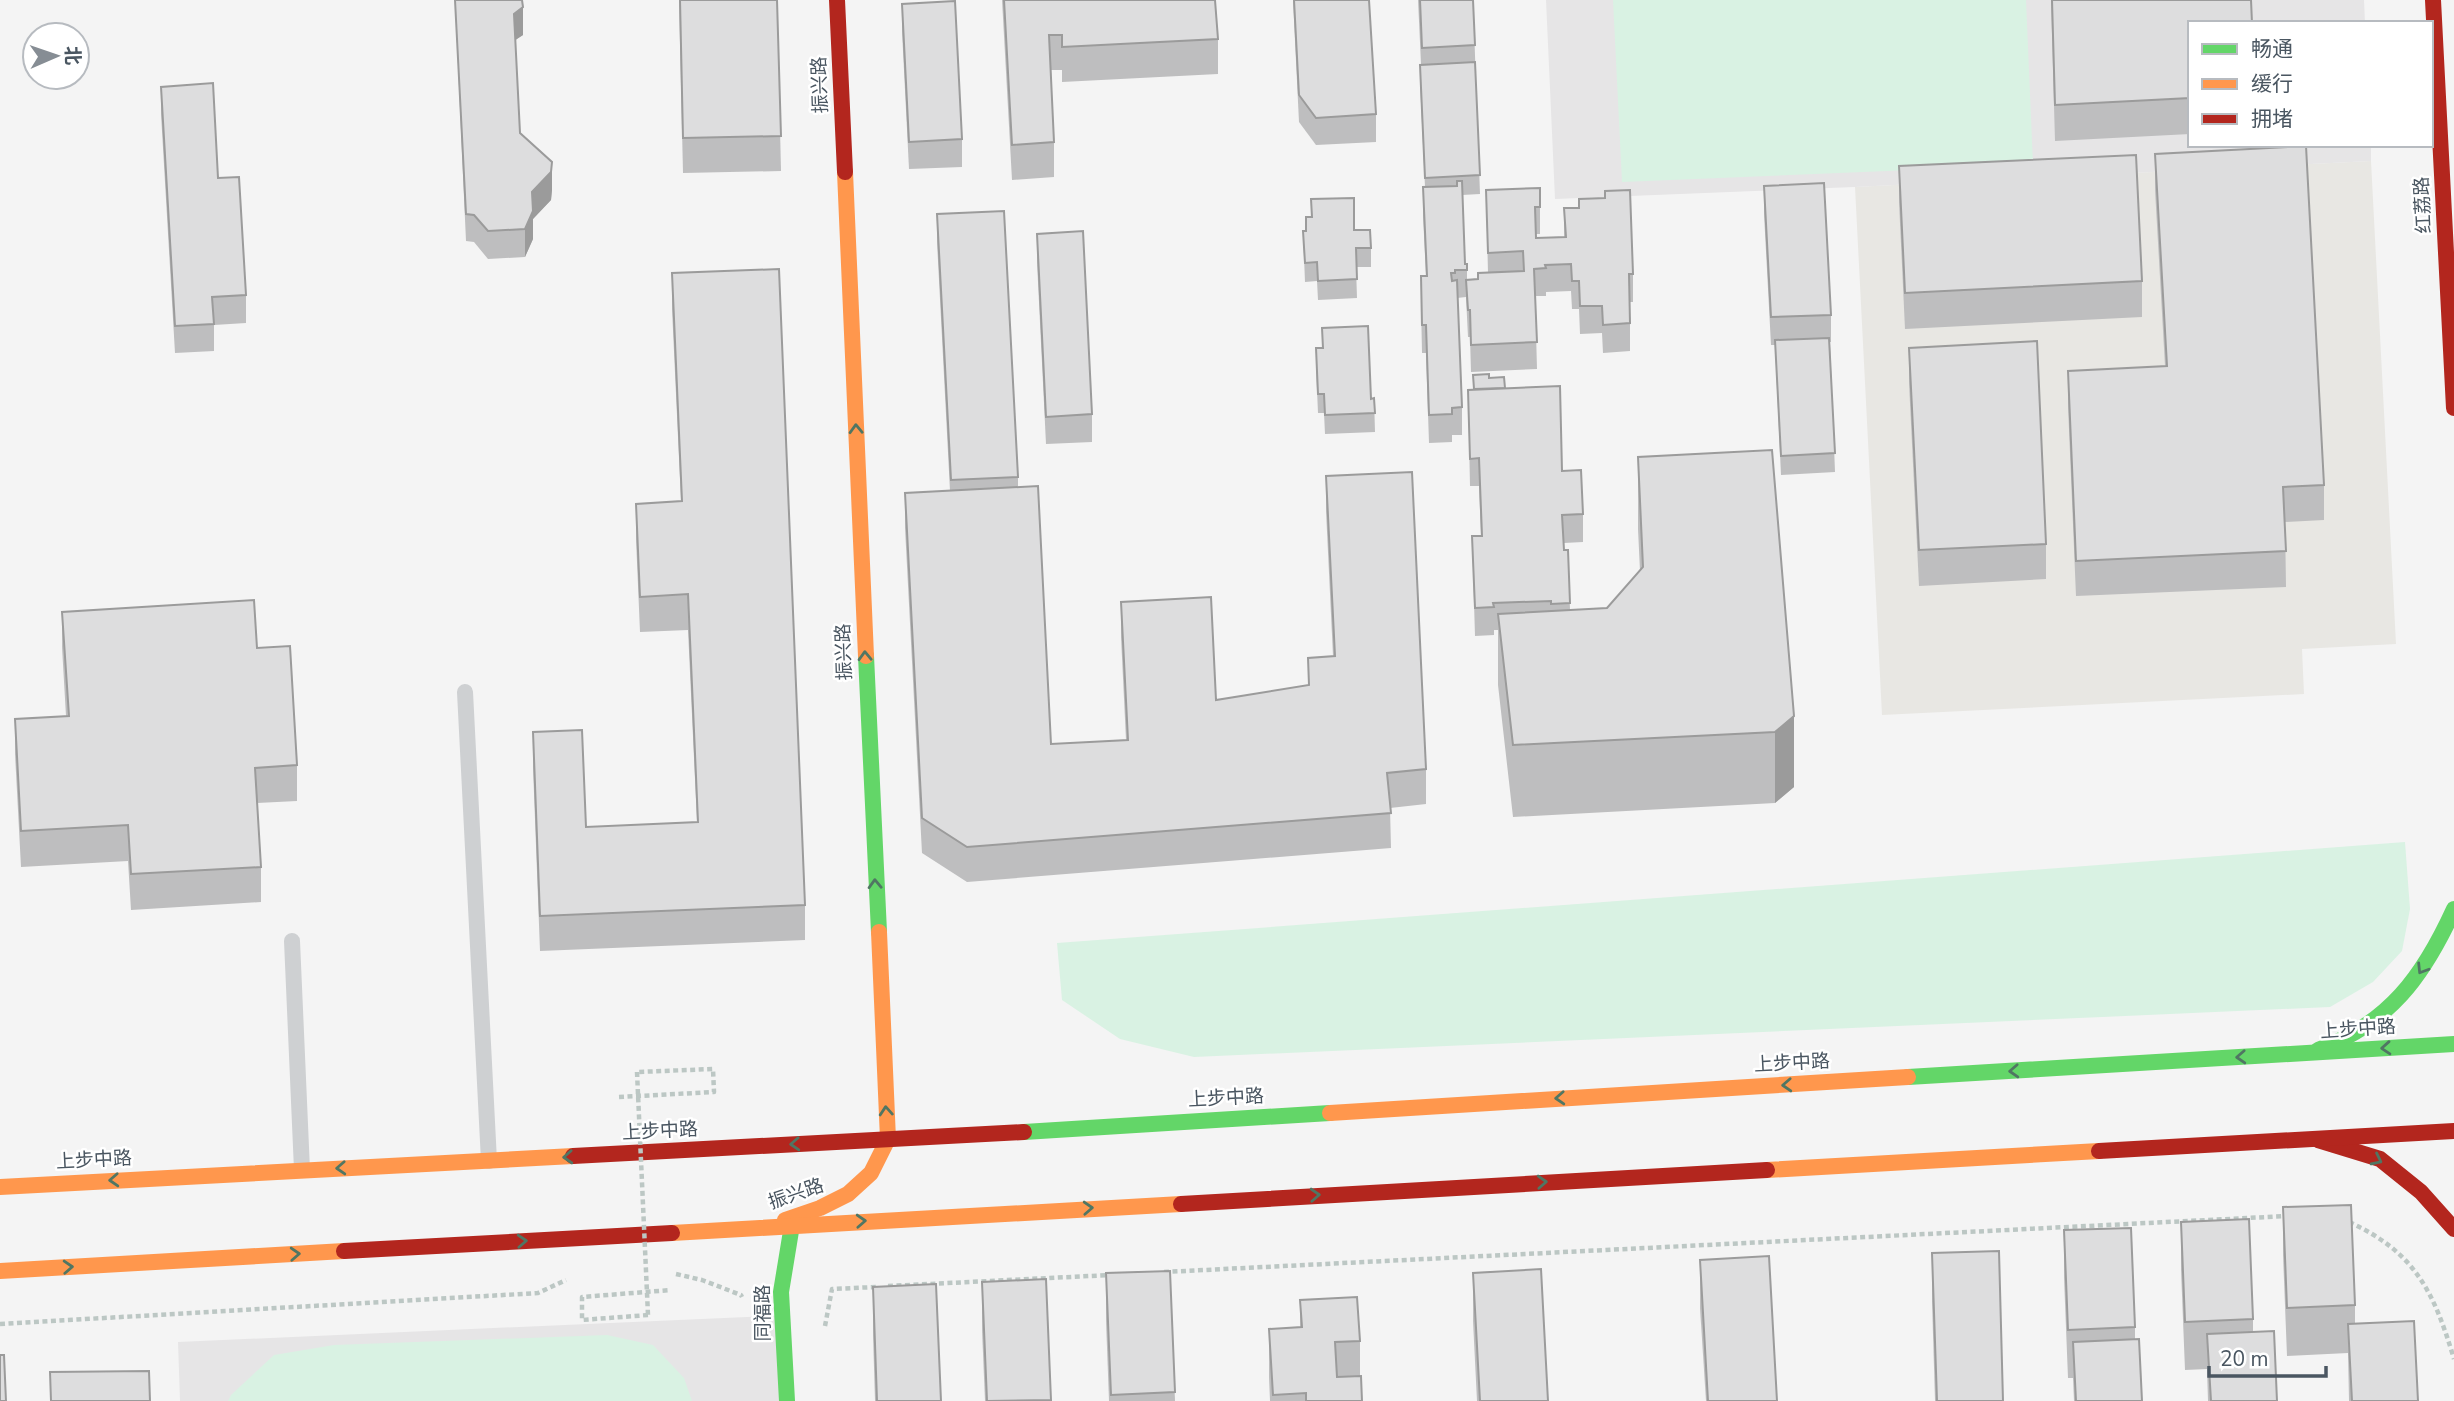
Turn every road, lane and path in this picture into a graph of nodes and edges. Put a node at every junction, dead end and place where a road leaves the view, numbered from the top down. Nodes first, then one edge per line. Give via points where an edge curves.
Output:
1 (837, 0) edge
2 (2433, 0) edge
3 (2454, 408) edge
4 (465, 692) dead end
5 (2454, 909) edge
6 (292, 941) dead end
7 (2454, 1044) edge
8 (2309, 1053) junction
9 (618, 1097) dead end
10 (2454, 1131) edge
11 (888, 1139) junction
12 (2312, 1139) junction
13 (489, 1161) junction
14 (302, 1170) junction
15 (0, 1186) edge
16 (2301, 1215) edge
17 (2338, 1219) edge
18 (792, 1225) junction
19 (763, 1227) junction
20 (2454, 1229) edge
21 (0, 1271) edge
22 (1159, 1272) edge
23 (671, 1273) dead end
24 (645, 1274) dead end
25 (658, 1274) dead end
26 (1119, 1274) edge
27 (568, 1279) dead end
28 (832, 1289) dead end
29 (671, 1290) dead end
30 (741, 1295) dead end
31 (0, 1324) edge
32 (2454, 1359) edge
33 (787, 1401) edge

11 -> 1 main road, 振兴路
2 - 3 main road, 红荔路
4 - 13 lane
5 -> 8 main road via 2416,979 2392,1006 2341,1043
6 - 14 lane
7 -> 8 main road, 上步中路
8 -> 11 main road, 上步中路
9 - 29 path, bridge via 713,1092 713,1069 637,1072 648,1315 582,1320 582,1297
10 - 12 main road
11 -> 13 main road, 上步中路
11 - 19 main road, 振兴路 via 880,1162 861,1186 833,1205
18 -> 12 main road
12 -> 20 main road via 2380,1159 2421,1192
13 -> 14 main road, 上步中路
14 -> 15 main road, 上步中路
16 - 22 path
17 - 32 path via 2385,1241 2415,1268 2442,1319
18 - 19 main road
18 - 33 main road, 同福路 via 781,1292
21 -> 19 main road
23 - 30 path
24 - 25 path
26 - 28 path
27 - 31 path via 538,1293

